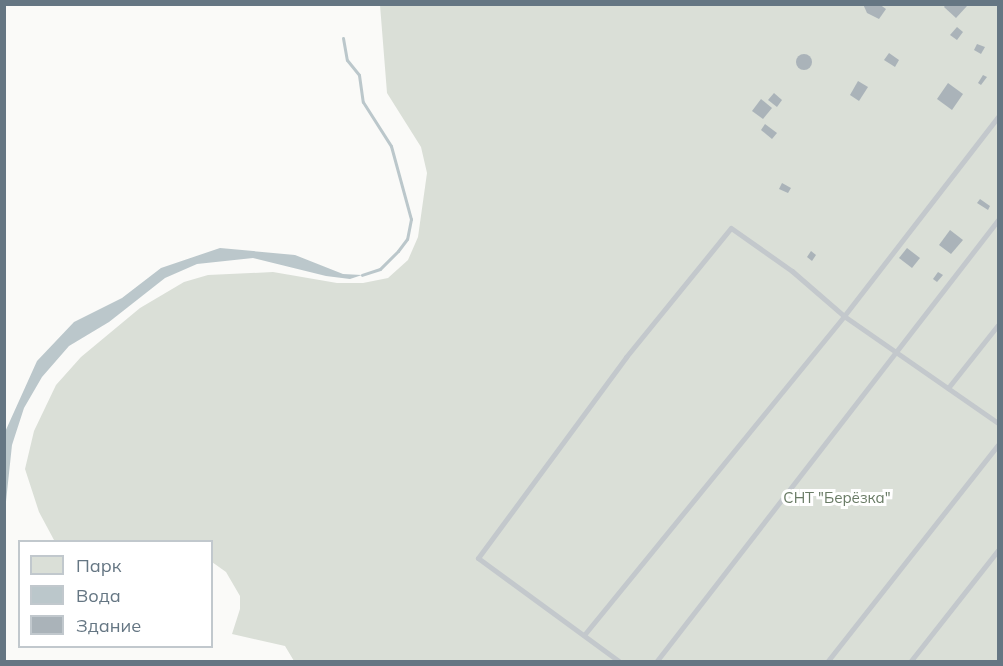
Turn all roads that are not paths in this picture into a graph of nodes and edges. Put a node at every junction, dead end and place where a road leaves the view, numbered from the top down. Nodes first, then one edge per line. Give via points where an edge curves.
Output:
1 (999, 117) edge
2 (999, 220) edge
3 (844, 316) junction
4 (999, 325) edge
5 (896, 352) junction
6 (948, 388) junction
7 (999, 423) edge
8 (999, 444) edge
9 (999, 550) edge
10 (584, 635) junction
11 (620, 662) edge
12 (656, 662) edge
13 (827, 662) edge
14 (910, 662) edge

1 - 3 lane
2 - 5 lane
3 - 5 lane
3 - 10 lane
3 - 10 lane via 792,271 731,228 626,357 478,558
4 - 6 lane
5 - 6 lane
5 - 12 lane
6 - 7 lane
8 - 13 lane
9 - 14 lane
10 - 11 lane

